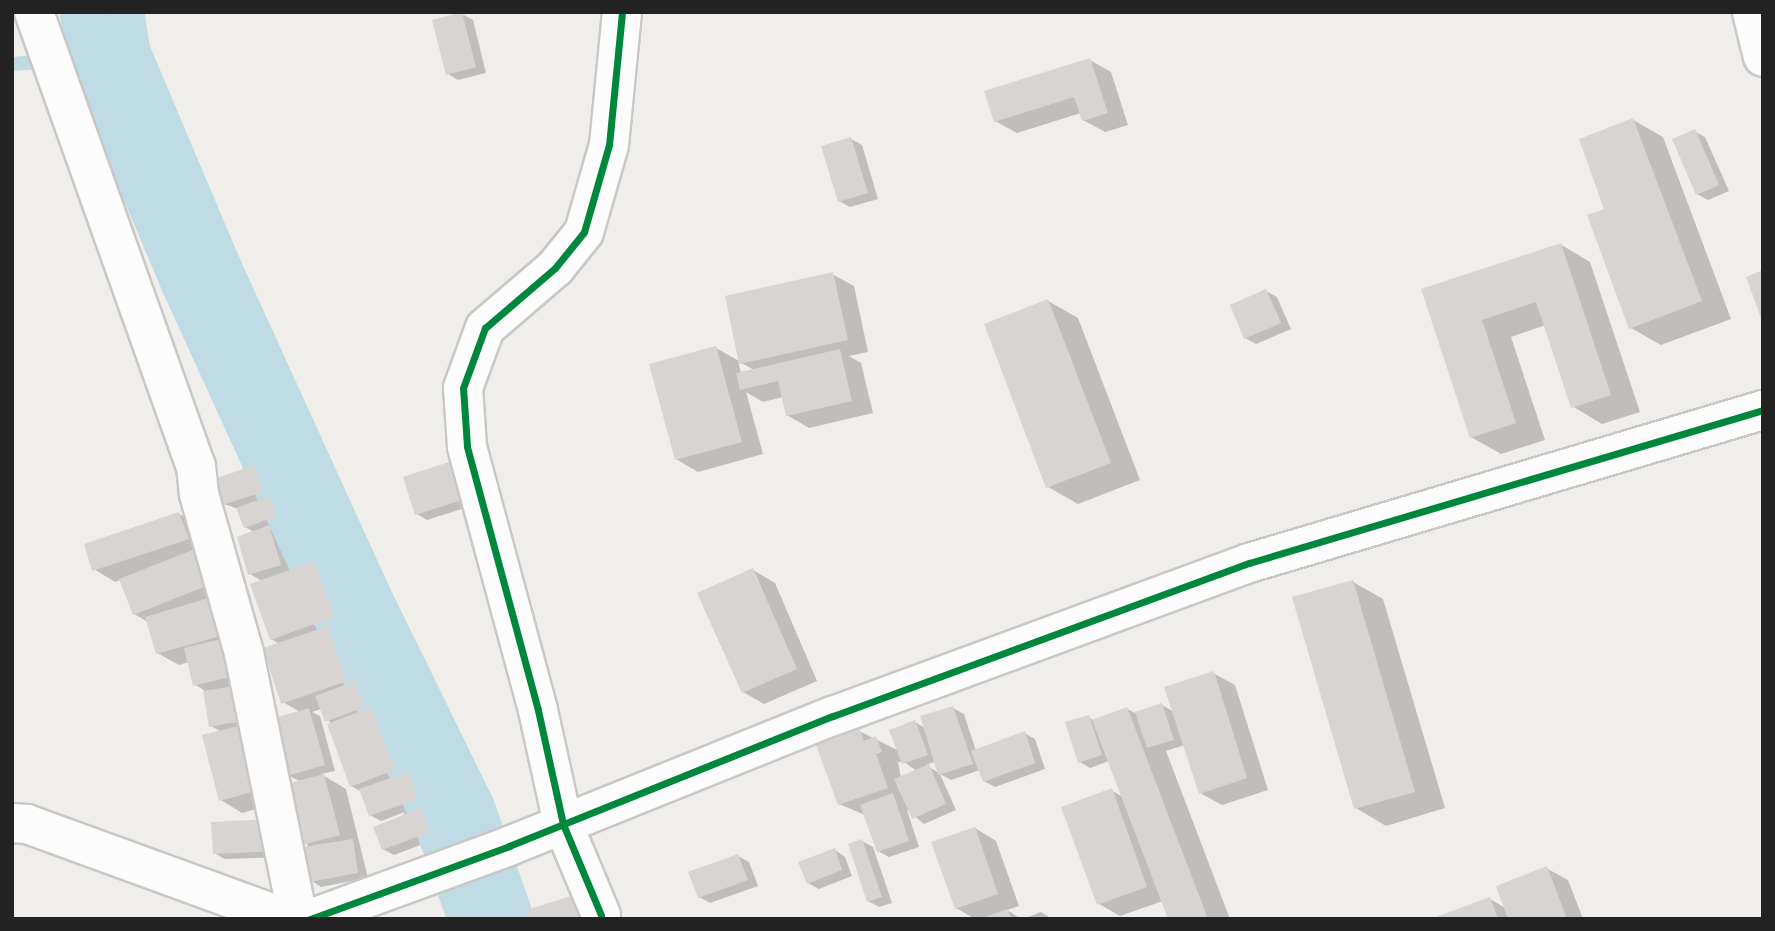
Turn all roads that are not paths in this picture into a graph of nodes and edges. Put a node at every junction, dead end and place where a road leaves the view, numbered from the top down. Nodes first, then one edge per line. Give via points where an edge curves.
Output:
1 (34, 12) edge
2 (622, 12) edge
3 (1752, 12) edge
4 (1763, 57) edge
5 (1763, 410) edge
6 (12, 823) edge
7 (564, 824) junction
8 (601, 915) dead end
9 (288, 919) edge
10 (298, 919) edge
11 (310, 919) edge

1 - 10 street via 197,466 199,494 244,653
2 - 7 street via 609,145 584,232 555,268 485,328 463,388 467,446
3 - 4 street
5 - 7 street via 1249,563 833,716
6 - 9 street via 27,824
7 - 8 street
7 - 11 street

